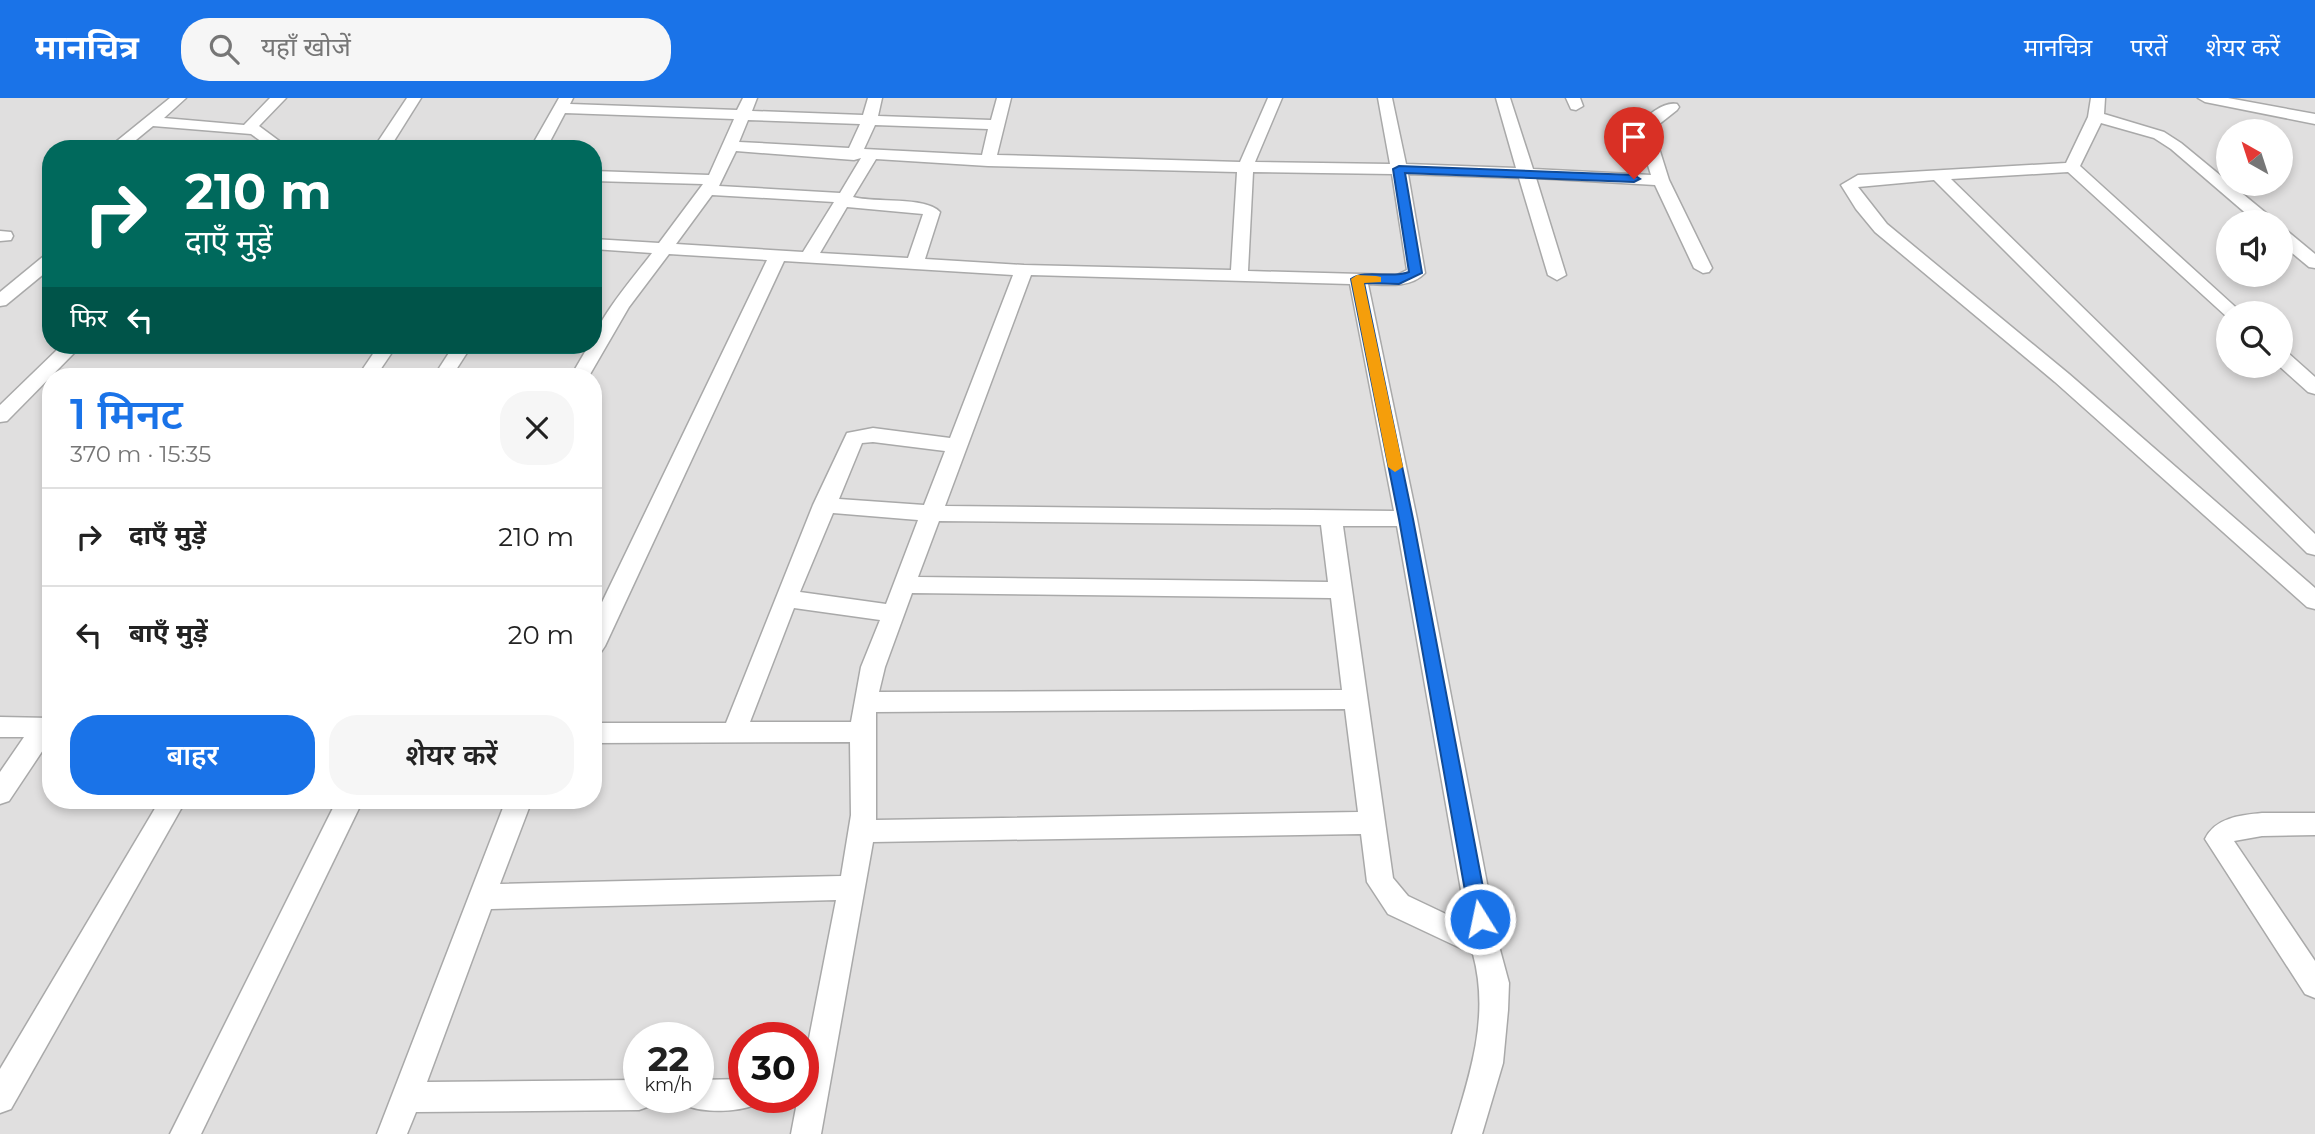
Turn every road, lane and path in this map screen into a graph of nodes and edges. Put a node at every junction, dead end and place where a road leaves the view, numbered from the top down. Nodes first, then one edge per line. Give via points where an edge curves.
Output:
1 (179, 98) edge
2 (279, 98) edge
3 (414, 98) edge
4 (875, 98) edge
5 (1004, 98) edge
6 (1275, 98) edge
7 (1385, 98) edge
8 (1503, 98) edge
9 (2098, 98) edge
10 (2205, 98) edge
11 (563, 103) edge
12 (746, 106) edge
13 (1672, 107) dead end
14 (2095, 117) junction
15 (2315, 118) edge
16 (870, 119) junction
17 (150, 121) junction
18 (997, 125) junction
19 (254, 130) junction
20 (126, 140) edge
21 (269, 140) edge
22 (386, 140) edge
23 (543, 140) edge
24 (730, 146) junction
25 (863, 155) junction
26 (988, 161) junction
27 (2072, 167) junction
28 (1245, 168) junction
29 (1399, 169) junction
30 (1526, 173) junction
31 (1938, 175) junction
32 (602, 177) edge
33 (1661, 180) junction
34 (711, 185) junction
35 (845, 200) junction
36 (2251, 210) edge
37 (602, 244) edge
38 (2293, 245) edge
39 (663, 247) junction
40 (778, 254) junction
41 (809, 256) junction
42 (915, 263) junction
43 (2315, 263) edge
44 (42, 266) edge
45 (1703, 268) dead end
46 (1024, 270) junction
47 (1239, 275) junction
48 (1557, 275) dead end
49 (1357, 279) junction
50 (3, 294) edge
51 (2220, 301) edge
52 (602, 338) edge
53 (64, 354) edge
54 (49, 368) edge
55 (2293, 368) edge
56 (42, 375) edge
57 (2315, 388) edge
58 (0, 416) edge
59 (956, 446) junction
60 (824, 505) junction
61 (930, 513) junction
62 (1331, 518) junction
63 (1406, 519) junction
64 (2315, 547) edge
65 (903, 585) junction
66 (1341, 590) junction
67 (786, 599) junction
68 (2315, 601) edge
69 (892, 613) junction
70 (602, 627) edge
71 (1356, 699) junction
72 (865, 702) junction
73 (0, 727) edge
74 (42, 728) edge
75 (862, 732) junction
76 (602, 733) edge
77 (734, 733) junction
78 (42, 736) edge
79 (0, 793) edge
80 (168, 809) edge
81 (346, 809) edge
82 (516, 809) edge
83 (1372, 824) junction
84 (2315, 824) edge
85 (862, 831) junction
86 (853, 888) junction
87 (482, 897) junction
88 (1485, 946) junction
89 (2315, 985) edge
90 (819, 1047) edge
91 (623, 1095) edge
92 (406, 1097) junction
93 (0, 1098) edge
94 (808, 1113) edge
95 (185, 1134) edge
96 (392, 1134) edge
97 (806, 1134) edge
98 (1467, 1134) edge

1 - 17 street
2 - 19 street via 253,122
3 - 22 street
4 - 16 street
5 - 18 street
6 - 28 street
7 - 29 street
8 - 30 street
9 - 14 street
10 - 15 street
11 - 12 street
11 - 23 street
12 - 16 street
12 - 24 street
13 - 33 street via 1645,129
14 - 27 street
14 - 36 street via 2146,130 2167,141
16 - 18 street
16 - 25 street
17 - 19 street
17 - 20 street
18 - 26 street
19 - 21 street
24 - 25 street
24 - 34 street
25 - 26 street
25 - 35 street
26 - 28 street
27 - 31 street
27 - 51 street
28 - 29 street
28 - 47 street
29 - 30 street
29 - 49 street via 1416,273 1399,280
30 - 33 street
30 - 48 street
31 - 64 street
31 - 68 street via 1858,180 1849,188 1881,228 2062,378
32 - 34 street
33 - 45 street
34 - 35 street
34 - 39 street
35 - 41 street
35 - 42 street via 932,212
37 - 39 street
38 - 43 street
39 - 40 street
39 - 52 street
40 - 41 street
40 - 70 street
41 - 42 street
42 - 46 street
44 - 50 street
46 - 47 street
46 - 59 street
47 - 49 street
49 - 63 street
53 - 54 street
55 - 57 street
56 - 58 street
59 - 60 street via 873,435 854,438
59 - 61 street
60 - 61 street
60 - 67 street
61 - 62 street
61 - 65 street
62 - 63 street
62 - 66 street
63 - 88 street
65 - 66 street
65 - 69 street
66 - 71 street
67 - 69 street
67 - 77 street
69 - 72 street
71 - 72 street
71 - 83 street
72 - 75 street
73 - 74 street
75 - 77 street
75 - 85 street
76 - 77 street
78 - 79 street
80 - 93 street
81 - 95 street
82 - 87 street
83 - 85 street
83 - 88 street via 1380,883 1386,894 1398,905
84 - 89 street via 2240,827 2225,830 2218,839
85 - 86 street
86 - 87 street
86 - 90 street
87 - 92 street
88 - 98 street via 1495,983 1494,1010 1488,1063
91 - 92 street
92 - 96 street
94 - 97 street

